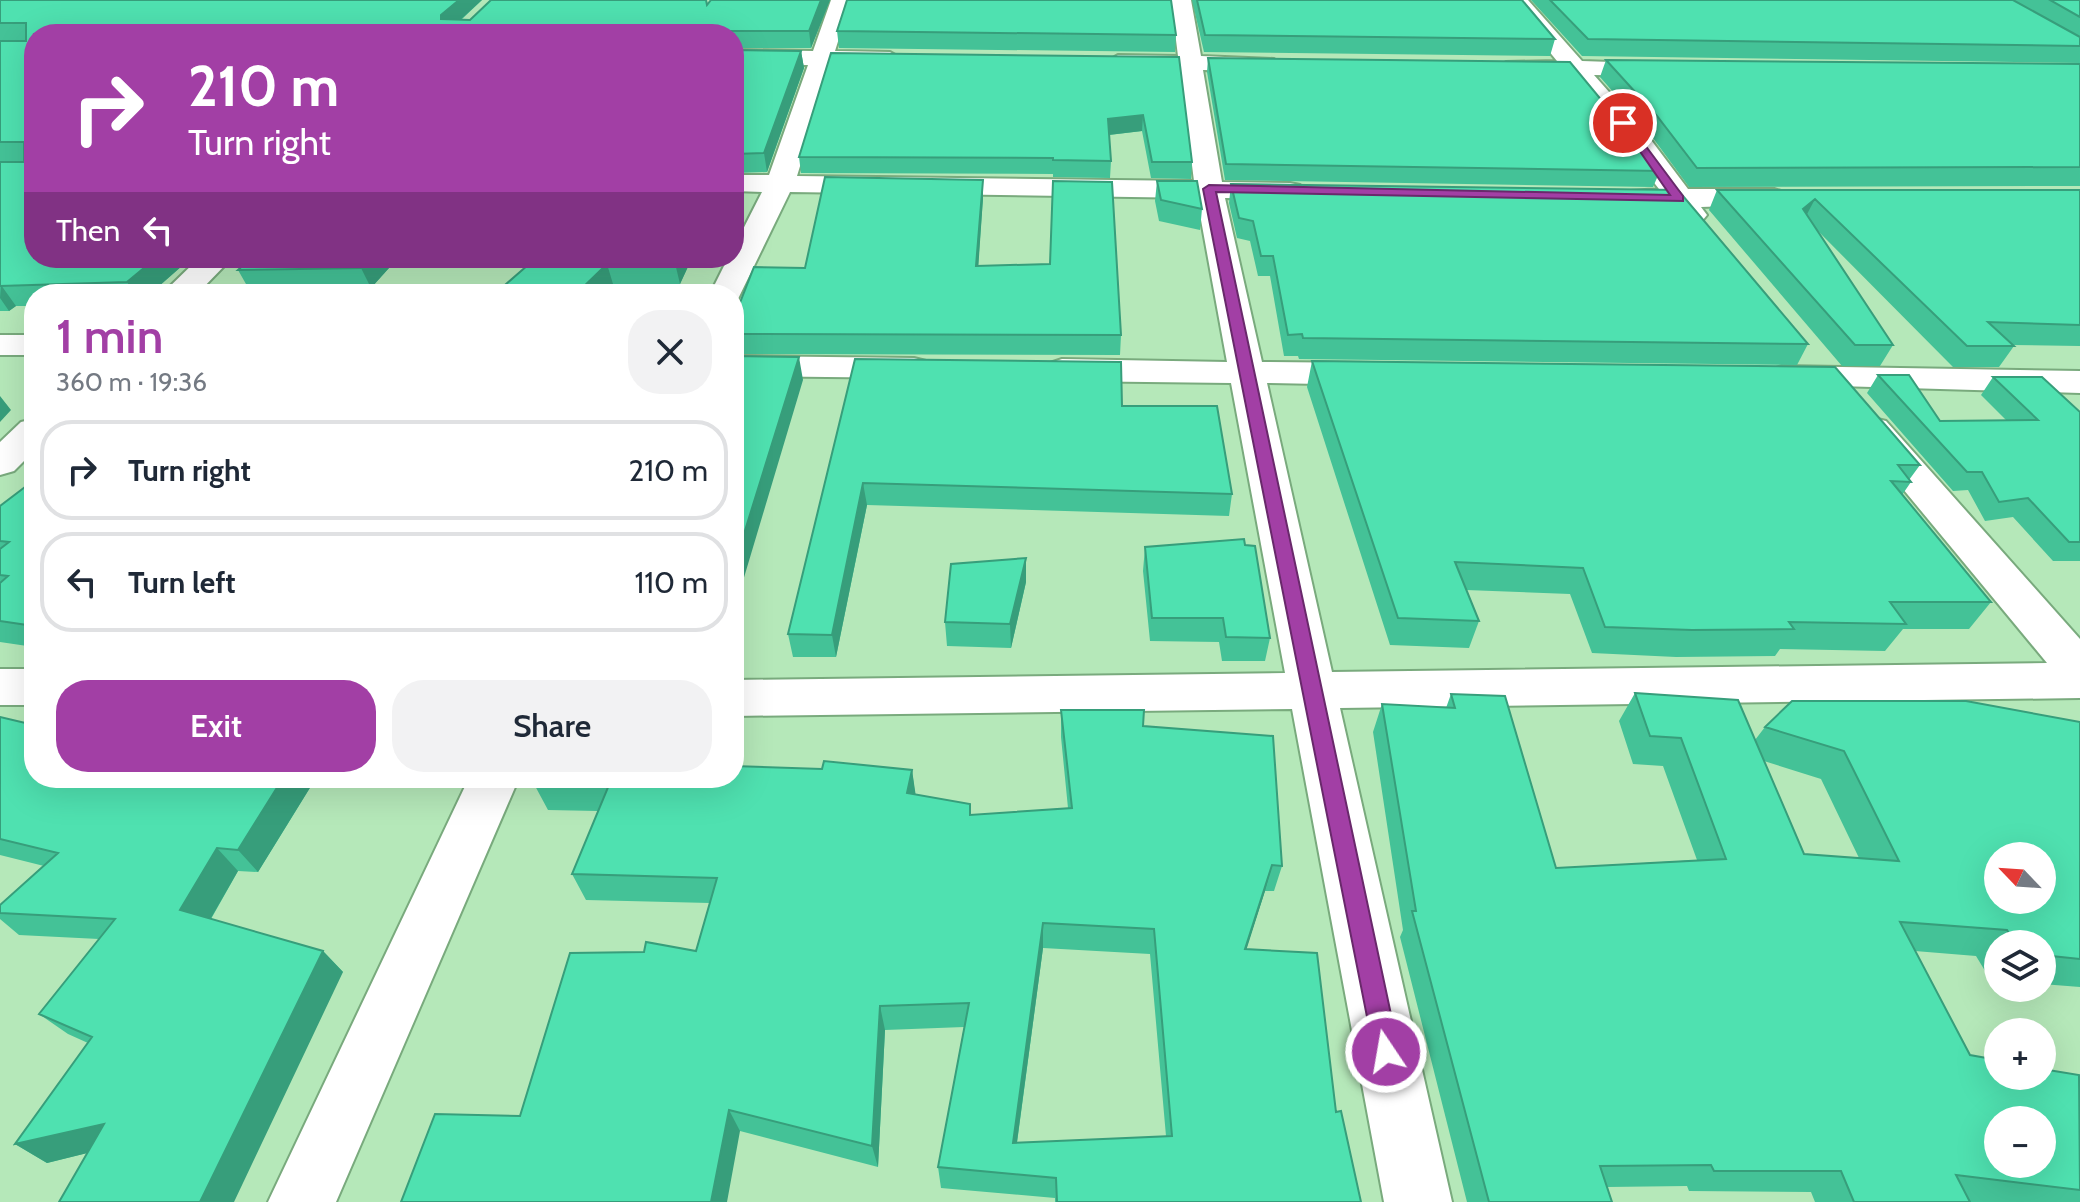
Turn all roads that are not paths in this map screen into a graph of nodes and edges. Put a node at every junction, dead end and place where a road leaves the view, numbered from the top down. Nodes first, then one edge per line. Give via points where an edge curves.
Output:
1 (841, 0) edge
2 (1181, 0) edge
3 (1517, 0) edge
4 (744, 57) edge
5 (822, 58) junction
6 (914, 59) edge
7 (1099, 62) edge
8 (1192, 63) junction
9 (1287, 65) edge
10 (1494, 67) edge
11 (1574, 68) junction
12 (1685, 69) edge
13 (744, 183) edge
14 (780, 184) junction
15 (1209, 189) junction
16 (1319, 191) edge
17 (1600, 197) edge
18 (1802, 198) edge
19 (1679, 199) junction
20 (1709, 234) edge
21 (744, 257) edge
22 (206, 268) edge
23 (189, 284) edge
24 (1799, 342) edge
25 (0, 345) edge
26 (24, 345) edge
27 (744, 366) edge
28 (941, 368) edge
29 (1024, 369) edge
30 (1246, 373) junction
31 (1403, 374) edge
32 (1750, 377) edge
33 (1829, 377) junction
34 (2080, 382) edge
35 (24, 440) edge
36 (0, 463) edge
37 (2080, 670) edge
38 (2080, 680) edge
39 (0, 687) edge
40 (24, 687) edge
41 (1311, 692) junction
42 (744, 698) edge
43 (489, 788) edge
44 (302, 1202) edge
45 (1418, 1202) edge

1 - 5 street
2 - 8 street
3 - 11 street
4 - 5 street
5 - 6 street
5 - 14 street
7 - 8 street
8 - 9 street
8 - 15 street
10 - 11 street
11 - 12 street
11 - 19 street via 1639,142
13 - 14 street
14 - 15 street
14 - 21 street
15 - 16 street
15 - 30 street
17 - 19 street
18 - 19 street
19 - 20 street
22 - 23 street
24 - 33 street
25 - 26 street
27 - 28 street
29 - 30 street
30 - 31 street
30 - 41 street
32 - 33 street
33 - 34 street
33 - 37 street
35 - 36 street
38 - 41 street
39 - 40 street
41 - 42 street
41 - 45 street
43 - 44 street

